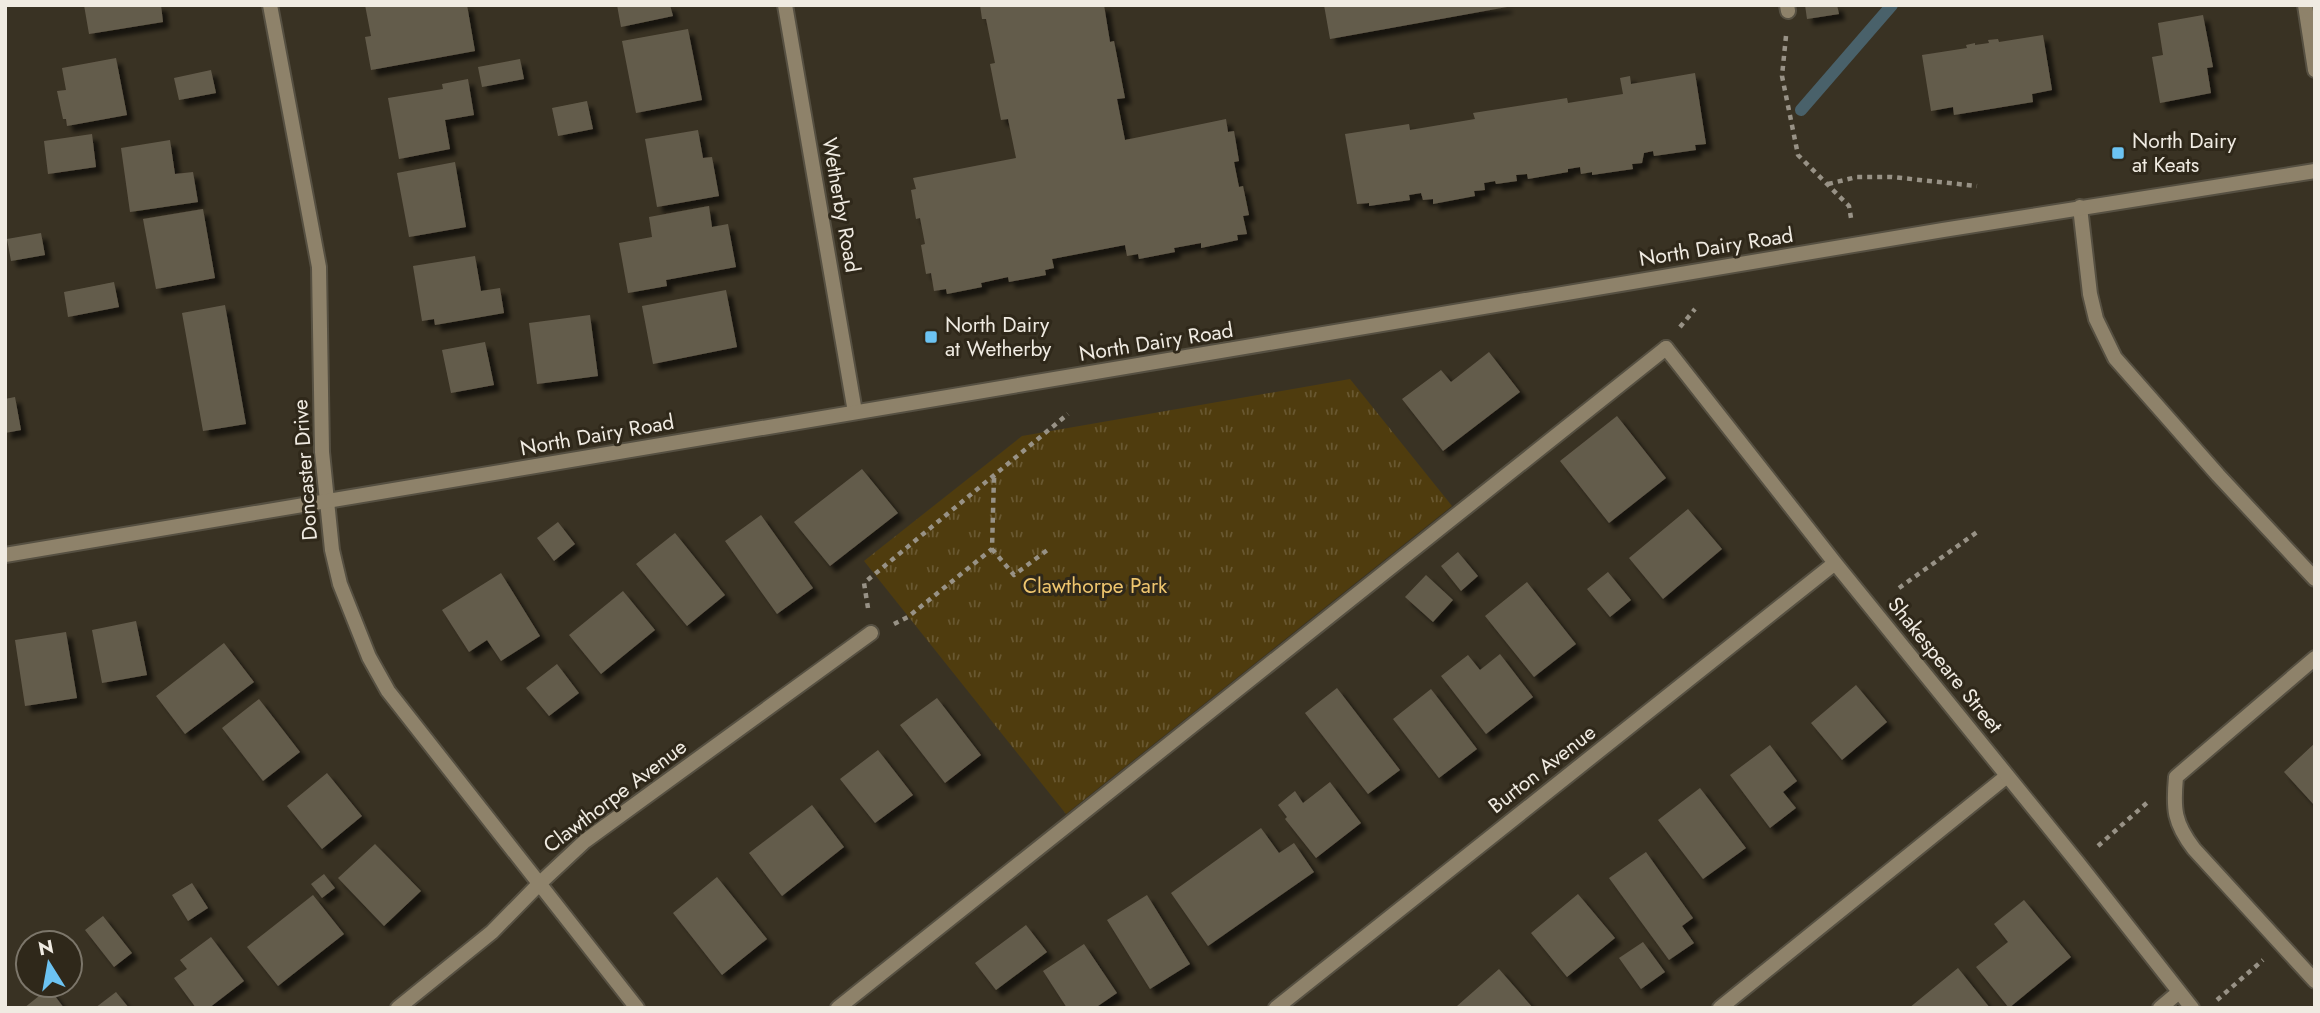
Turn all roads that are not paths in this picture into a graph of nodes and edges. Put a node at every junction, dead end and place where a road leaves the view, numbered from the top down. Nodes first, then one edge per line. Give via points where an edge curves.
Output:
1 (270, 5) edge
2 (785, 5) edge
3 (2305, 5) edge
4 (2315, 70) edge
5 (2315, 171) edge
6 (2080, 207) junction
7 (855, 412) junction
8 (326, 502) junction
9 (5, 555) edge
10 (1835, 563) junction
11 (2315, 579) edge
12 (871, 634) road end
13 (2315, 658) edge
14 (2007, 776) junction
15 (539, 884) junction
16 (2315, 981) edge
17 (2179, 992) junction
18 (398, 1008) edge
19 (637, 1008) edge
20 (838, 1008) edge
21 (1276, 1008) edge
22 (1720, 1008) edge
23 (2160, 1008) edge
24 (2192, 1008) edge

1 - 8 street, Doncaster Drive via 319,267
2 - 7 street, Wetherby Road
3 - 4 street
5 - 6 street, North Dairy Road
6 - 7 street, North Dairy Road
6 - 11 street via 2090,294 2115,358
7 - 8 street, North Dairy Road
8 - 9 street, North Dairy Road
8 - 15 street, Doncaster Drive via 340,584 375,668 388,691
10 - 14 street, Shakespeare Street
10 - 20 street, Shakespeare Street via 1666,348
10 - 21 street, Burton Avenue
12 - 15 street, Clawthorpe Avenue via 585,841
13 - 16 street via 2176,777 2174,807 2181,832
14 - 17 street, Shakespeare Street
14 - 22 street
15 - 18 street, Clawthorpe Avenue via 492,932
15 - 19 street, Doncaster Drive
17 - 23 street
17 - 24 street, Shakespeare Street

